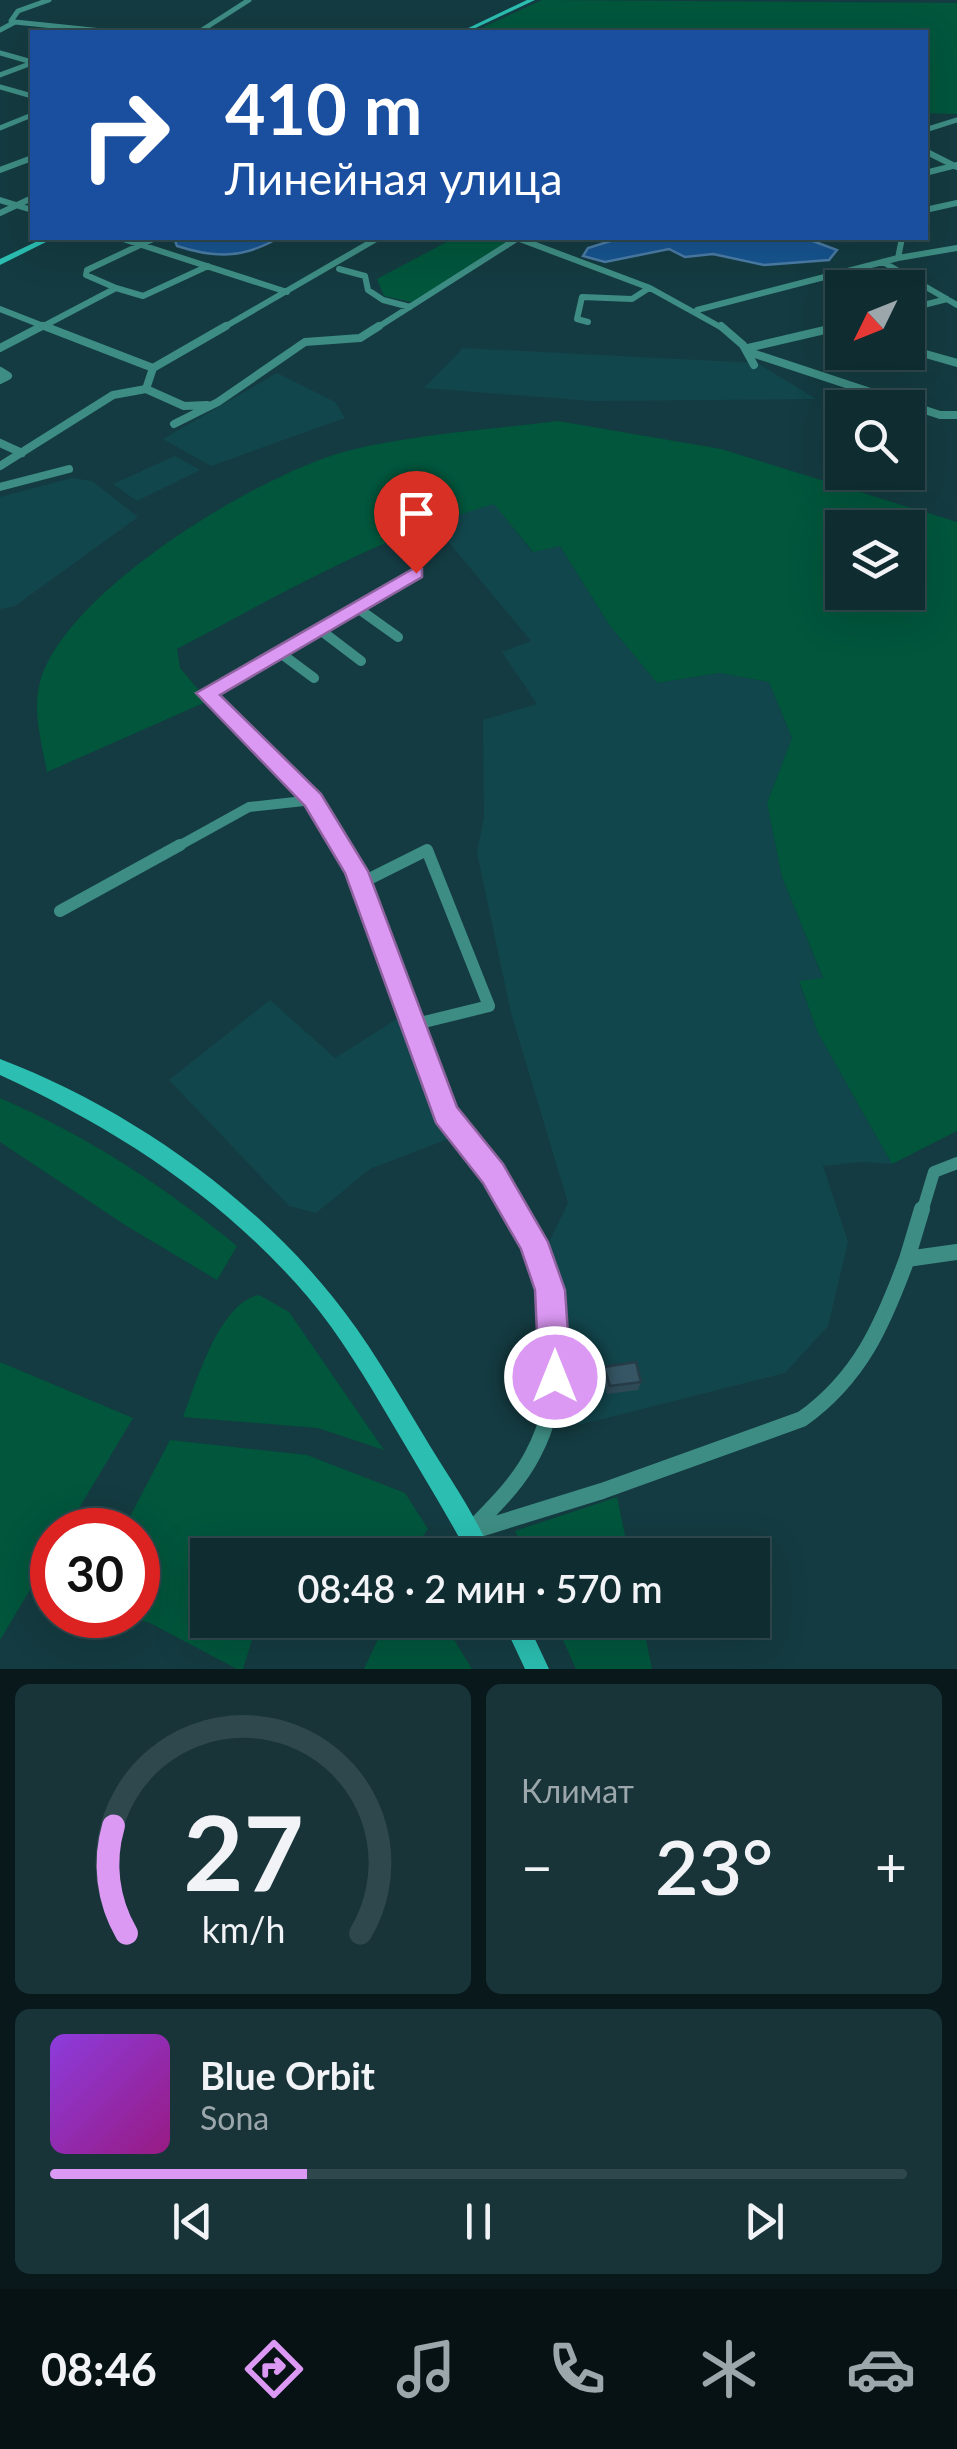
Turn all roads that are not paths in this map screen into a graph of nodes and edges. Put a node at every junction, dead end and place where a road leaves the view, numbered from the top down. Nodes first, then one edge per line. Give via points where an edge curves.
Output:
1 (50, 0) edge
2 (249, 0) edge
3 (532, 0) edge
4 (11, 23) junction
5 (0, 27) edge
6 (88, 28) junction
7 (82, 30) edge
8 (100, 30) edge
9 (201, 30) edge
10 (467, 30) edge
11 (0, 53) edge
12 (30, 61) edge
13 (30, 63) edge
14 (0, 74) edge
15 (0, 87) edge
16 (30, 95) edge
17 (30, 116) edge
18 (955, 121) edge
19 (0, 128) edge
20 (928, 129) edge
21 (928, 152) edge
22 (30, 159) edge
23 (956, 166) edge
24 (0, 170) edge
25 (928, 172) edge
26 (30, 199) edge
27 (0, 200) edge
28 (957, 204) edge
29 (17, 205) junction
30 (30, 209) edge
31 (928, 209) edge
32 (0, 213) edge
33 (46, 240) edge
34 (127, 240) edge
35 (150, 240) edge
36 (375, 240) edge
37 (515, 240) edge
38 (523, 240) edge
39 (902, 240) edge
40 (140, 244) junction
41 (957, 248) edge
42 (898, 258) junction
43 (0, 262) edge
44 (883, 262) junction
45 (208, 266) junction
46 (339, 269) dead end
47 (116, 288) junction
48 (649, 288) junction
49 (287, 292) junction
50 (945, 299) junction
51 (957, 303) edge
52 (925, 304) edge
53 (410, 306) junction
54 (0, 308) edge
55 (697, 310) junction
56 (588, 322) dead end
57 (48, 324) junction
58 (825, 332) edge
59 (0, 348) edge
60 (750, 351) junction
61 (925, 354) edge
62 (754, 364) dead end
63 (957, 364) edge
64 (153, 368) junction
65 (0, 371) edge
66 (0, 380) edge
67 (146, 388) junction
68 (212, 405) junction
69 (957, 415) edge
70 (174, 424) dead end
71 (0, 443) edge
72 (22, 452) junction
73 (0, 466) edge
74 (69, 469) dead end
75 (0, 487) edge
76 (416, 573) dead end
77 (356, 607) junction
78 (318, 629) junction
79 (398, 637) dead end
80 (279, 652) junction
81 (361, 660) dead end
82 (314, 678) dead end
83 (313, 800) junction
84 (361, 884) junction
85 (60, 911) dead end
86 (412, 1025) junction
87 (0, 1067) edge
88 (957, 1163) edge
89 (957, 1252) edge
90 (906, 1259) junction
91 (469, 1532) junction
92 (472, 1538) edge
93 (522, 1638) edge
94 (537, 1669) edge

1 - 4 street via 18,11
2 - 9 street
3 - 10 main road
4 - 5 street
4 - 6 street
6 - 7 street
6 - 8 street
11 - 12 street
13 - 14 street
15 - 16 street
17 - 19 street
18 - 20 street
21 - 23 street
22 - 24 street
23 - 25 street
26 - 29 street
27 - 29 street
28 - 31 street
29 - 30 street
29 - 32 street
33 - 43 main road
34 - 40 street
35 - 40 street
36 - 49 street
37 - 53 street
38 - 48 street
39 - 42 street
40 - 45 street
40 - 47 street via 86,270
41 - 42 street
42 - 44 street
44 - 50 street
44 - 55 street
45 - 47 street via 143,296
45 - 49 street
46 - 53 street via 364,276 368,290 383,300
47 - 57 street
48 - 55 street
48 - 56 street via 632,298 582,297 576,320
49 - 64 street
50 - 51 street
50 - 52 street
53 - 68 street via 360,338 306,342
54 - 57 street
55 - 60 street
57 - 59 street
57 - 64 street
58 - 60 street
60 - 62 street
60 - 69 street via 940,415
61 - 63 street
64 - 67 street
65 - 66 street via 8,376
67 - 68 street via 184,406
67 - 72 street via 113,395
68 - 70 street
71 - 72 street
72 - 73 street
74 - 75 street
76 - 77 street
77 - 78 street
77 - 79 street
78 - 80 street
78 - 81 street
80 - 82 street
80 - 83 street via 206,693
83 - 84 street
83 - 85 street via 249,807
84 - 86 street
84 - 86 street via 427,850 489,1006
86 - 91 street via 446,1114 493,1173 534,1242 556,1337 555,1377 534,1452 513,1486
87 - 91 main road via 130,1133 225,1201 316,1290 372,1369
88 - 90 street via 934,1172
89 - 90 street
90 - 91 street via 872,1350 829,1402 802,1420
91 - 92 main road
93 - 94 main road

